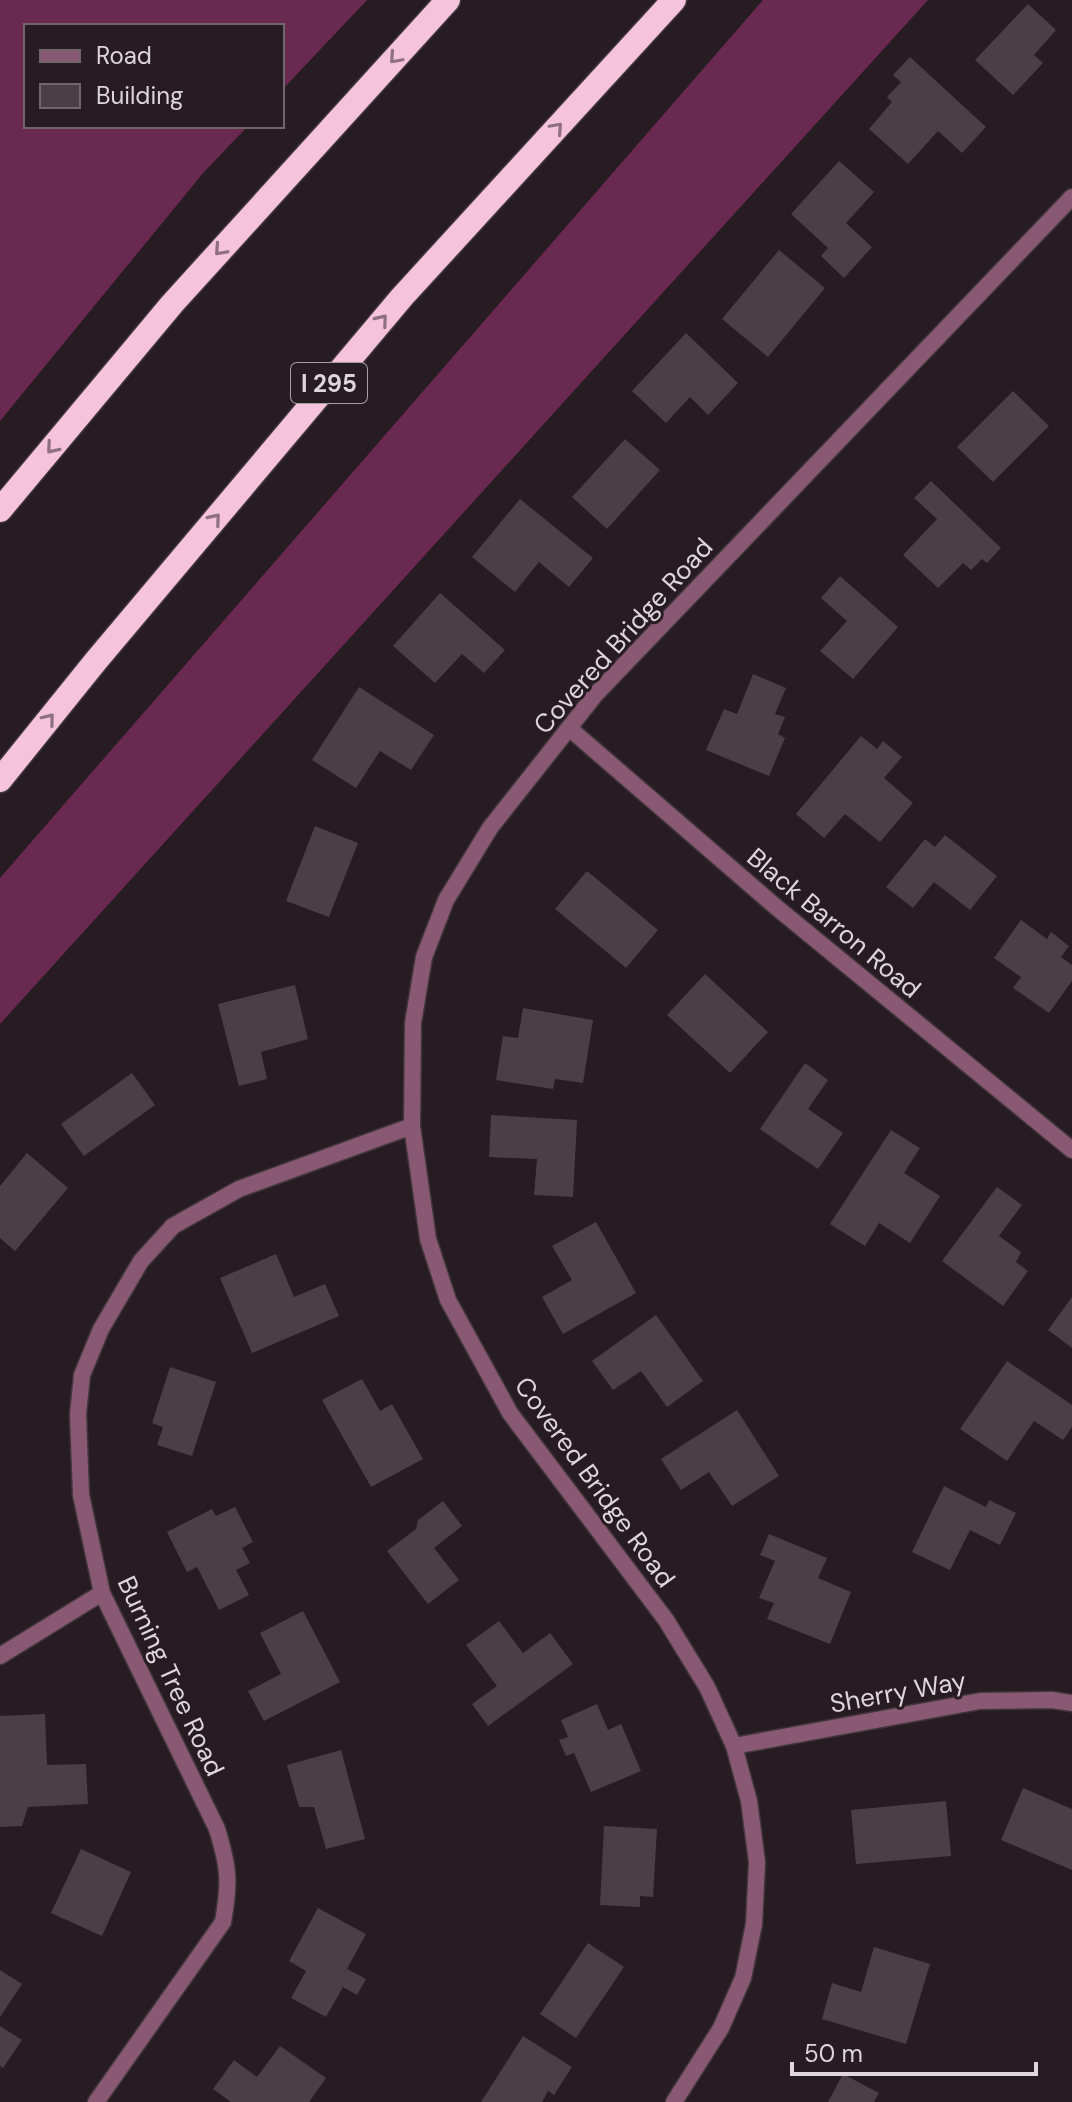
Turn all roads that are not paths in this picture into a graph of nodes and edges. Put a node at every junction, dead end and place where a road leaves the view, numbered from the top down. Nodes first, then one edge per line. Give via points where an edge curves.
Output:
1 (448, 0) edge
2 (674, 0) edge
3 (1072, 197) edge
4 (0, 510) edge
5 (569, 728) junction
6 (0, 780) edge
7 (412, 1126) junction
8 (1072, 1150) edge
9 (102, 1593) junction
10 (0, 1656) edge
11 (1072, 1703) edge
12 (734, 1746) junction
13 (96, 2102) edge
14 (674, 2102) edge

1 -> 4 highway via 172,304
6 -> 2 highway, I 295 via 402,297
3 - 5 street, Covered Bridge Road
5 - 7 street, Covered Bridge Road via 490,828 446,900 424,957 413,1023
5 - 8 street, Black Barron Road via 776,907
7 - 9 street, Burning Tree Road via 239,1189 173,1226 141,1261 101,1329 82,1375 81,1495
7 - 12 street, Covered Bridge Road via 428,1239 448,1300 510,1413 666,1620 707,1687
9 - 10 street
9 - 13 street, Burning Tree Road via 217,1829 228,1865 228,1890 223,1922
11 - 12 street, Sherry Way via 980,1701
12 - 14 street, Covered Bridge Road via 749,1801 757,1862 754,1924 743,1978 721,2028

